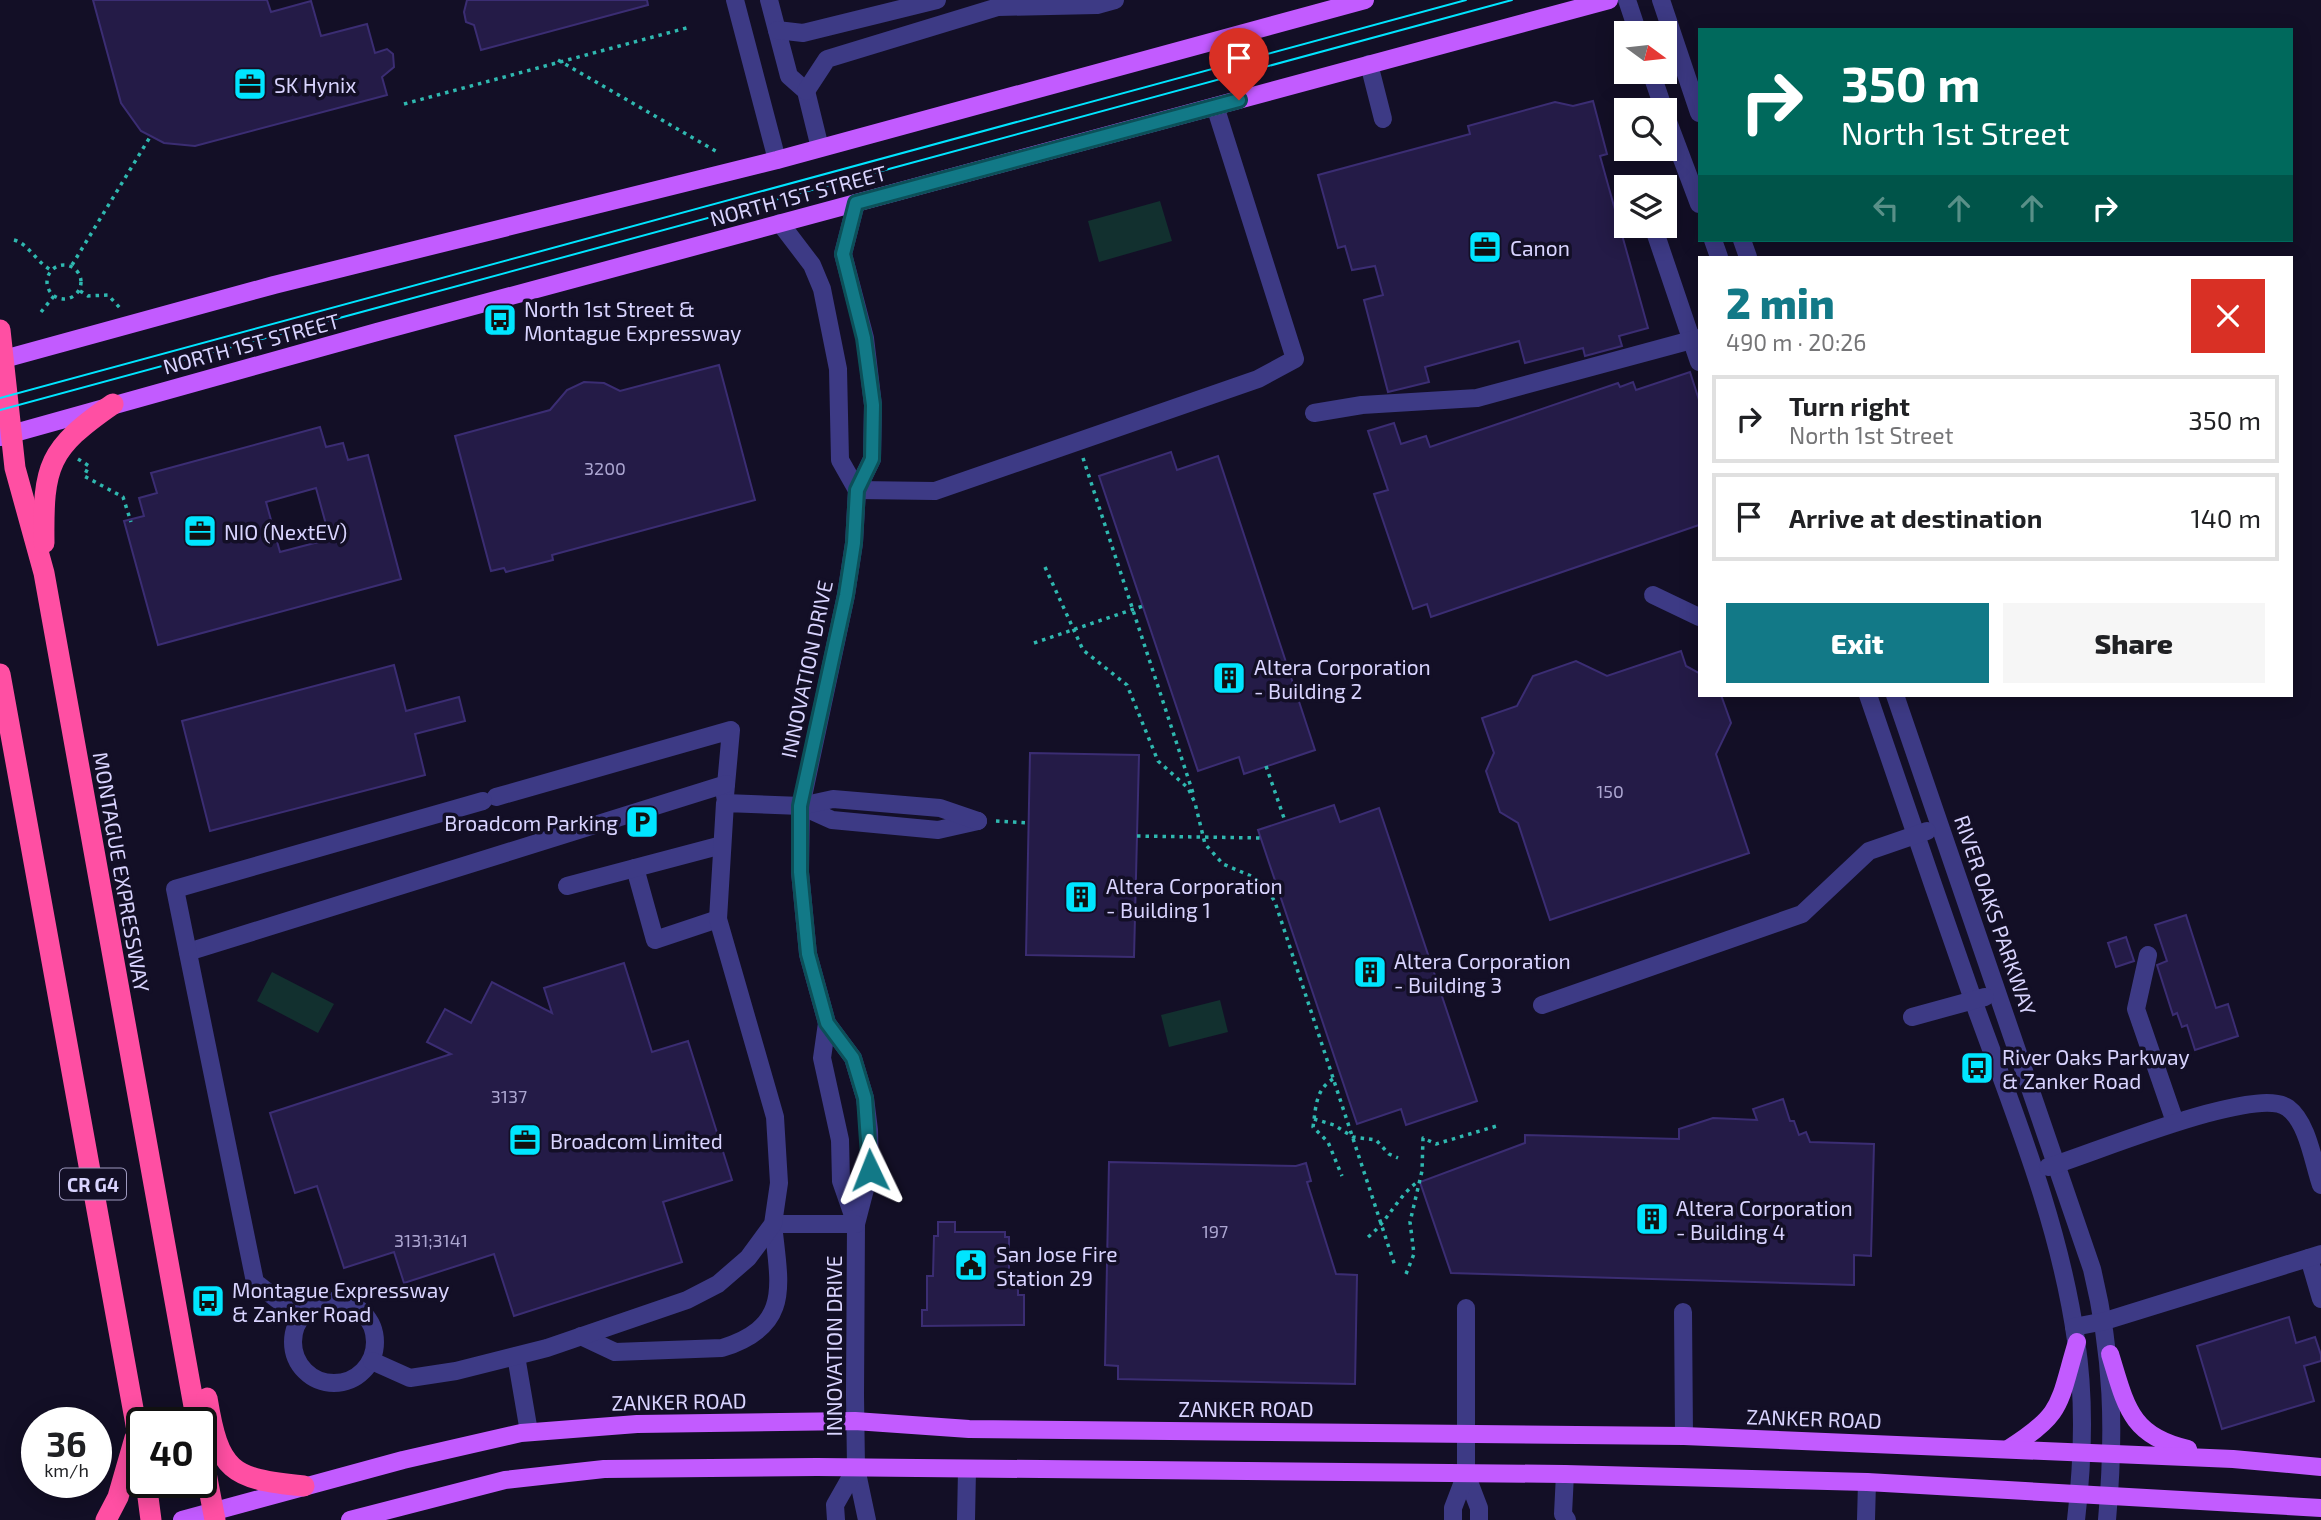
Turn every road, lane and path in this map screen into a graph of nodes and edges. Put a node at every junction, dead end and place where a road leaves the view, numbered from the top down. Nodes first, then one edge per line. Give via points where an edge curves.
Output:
1 (735, 0) edge
2 (769, 0) edge
3 (937, 0) edge
4 (1115, 0) edge
5 (1365, 0) edge
6 (1609, 0) edge
7 (1627, 0) edge
8 (1661, 0) edge
9 (1634, 21) edge
10 (690, 27) dead end
11 (777, 30) junction
12 (558, 60) junction
13 (1369, 64) junction
14 (806, 91) junction
15 (404, 104) dead end
16 (1214, 106) junction
17 (1698, 110) edge
18 (1383, 119) dead end
19 (150, 137) dead end
20 (1677, 145) edge
21 (820, 148) junction
22 (719, 153) dead end
23 (777, 160) junction
24 (1698, 201) edge
25 (856, 203) junction
26 (780, 223) junction
27 (1657, 238) edge
28 (14, 240) dead end
29 (72, 265) junction
30 (51, 270) junction
31 (79, 291) junction
32 (54, 296) junction
33 (120, 307) dead end
34 (41, 312) dead end
35 (0, 330) edge
36 (1695, 339) edge
37 (1698, 356) edge
38 (2, 360) edge
39 (113, 404) junction
40 (1314, 413) dead end
41 (6, 436) edge
42 (1078, 443) junction
43 (76, 458) dead end
44 (857, 490) junction
45 (131, 522) dead end
46 (1045, 568) dead end
47 (44, 573) junction
48 (1653, 595) dead end
49 (1143, 606) dead end
50 (1133, 608) junction
51 (1698, 617) edge
52 (1071, 629) junction
53 (1034, 643) dead end
54 (0, 674) edge
55 (1869, 697) edge
56 (1896, 697) edge
57 (1266, 766) dead end
58 (726, 784) junction
59 (725, 803) junction
60 (1195, 803) junction
61 (800, 806) junction
62 (978, 821) joint
63 (1285, 821) dead end
64 (1028, 823) dead end
65 (1941, 827) junction
66 (1916, 834) junction
67 (1137, 836) dead end
68 (1261, 838) dead end
69 (722, 845) junction
70 (635, 868) junction
71 (566, 886) dead end
72 (718, 919) junction
73 (188, 952) junction
74 (2148, 955) dead end
75 (1998, 993) junction
76 (1974, 1001) junction
77 (1542, 1005) dead end
78 (1912, 1017) dead end
79 (827, 1023) junction
80 (1334, 1079) junction
81 (1314, 1119) junction
82 (2175, 1122) junction
83 (1500, 1125) dead end
84 (1353, 1137) junction
85 (1398, 1158) dead end
86 (2058, 1164) junction
87 (2034, 1171) junction
88 (1342, 1176) dead end
89 (1418, 1182) junction
90 (2321, 1185) edge
91 (773, 1224) junction
92 (856, 1224) junction
93 (1382, 1225) junction
94 (1368, 1237) dead end
95 (2315, 1256) edge
96 (1395, 1266) dead end
97 (1406, 1274) dead end
98 (2321, 1299) edge
99 (1466, 1308) dead end
100 (1683, 1312) dead end
101 (301, 1318) junction
102 (2105, 1321) junction
103 (180, 1329) junction
104 (2075, 1335) junction
105 (581, 1336) junction
106 (2110, 1354) junction
107 (516, 1356) junction
108 (372, 1361) junction
109 (133, 1407) edge
110 (194, 1407) edge
111 (855, 1421) junction
112 (529, 1432) junction
113 (1466, 1432) junction
114 (1685, 1436) junction
115 (2008, 1448) junction
116 (2081, 1454) junction
117 (2112, 1456) junction
118 (2233, 1459) junction
119 (2321, 1467) edge
120 (126, 1468) edge
121 (856, 1468) junction
122 (967, 1470) junction
123 (1466, 1474) junction
124 (1565, 1474) junction
125 (1867, 1482) junction
126 (304, 1486) junction
127 (2079, 1493) junction
128 (2109, 1494) junction
129 (149, 1498) edge
130 (211, 1498) edge
131 (2321, 1507) edge
132 (214, 1516) edge
133 (106, 1520) edge
134 (152, 1520) edge
135 (182, 1520) edge
136 (350, 1520) edge
137 (836, 1520) edge
138 (867, 1520) edge
139 (966, 1520) edge
140 (1453, 1520) edge
141 (1479, 1520) edge
142 (1567, 1520) edge
143 (1866, 1520) edge
144 (2076, 1520) edge
145 (2107, 1520) edge

1 - 23 street
2 - 11 street
3 - 11 street via 803,33
4 - 14 street via 1097,5 998,7 827,59
5 - 21 main road, NORTH 1ST STREET
6 - 13 main road, NORTH 1ST STREET
7 - 9 street
8 - 17 street
10 - 12 path
11 - 14 street via 789,76
12 - 15 path
12 - 22 path
13 - 16 main road, NORTH 1ST STREET
13 - 18 street
14 - 21 street
16 - 25 main road, NORTH 1ST STREET
16 - 42 street via 1295,359 1258,379
19 - 29 path
20 - 24 street
21 - 23 main road, NORTH 1ST STREET
23 - 38 main road, NORTH 1ST STREET via 274,285
25 - 26 main road, NORTH 1ST STREET
25 - 44 street, INNOVATION DRIVE via 843,254 864,338 873,405 872,459
26 - 39 main road, NORTH 1ST STREET
26 - 44 street via 812,265 822,289 838,369 840,460
27 - 36 street
28 - 30 path
29 - 30 path via 61,264
29 - 31 path via 82,279
30 - 32 path via 47,286
31 - 32 path via 70,298
31 - 33 path via 88,296 108,295
32 - 34 path
35 - 38 highway, MONTAGUE EXPRESSWAY / CR G4
36 - 37 street
36 - 40 street via 1477,398 1362,405
38 - 41 highway, MONTAGUE EXPRESSWAY / CR G4
39 - 41 main road, NORTH 1ST STREET
39 - 47 highway via 79,428 50,465 44,499
41 - 47 highway, MONTAGUE EXPRESSWAY / CR G4
42 - 44 street via 935,491
42 - 50 path
43 - 45 path via 89,466 84,477 123,497
44 - 61 street, INNOVATION DRIVE via 846,595
46 - 52 path
47 - 103 highway, MONTAGUE EXPRESSWAY / CR G4
48 - 51 street
49 - 50 path
50 - 52 path
50 - 60 path
52 - 53 path
52 - 60 path via 1083,650 1127,685 1158,761 1188,788
54 - 109 highway, CR G4
55 - 66 street
56 - 65 street, RIVER OAKS PARKWAY
57 - 63 path
58 - 59 street
58 - 73 street
58 - 73 street via 731,730 175,889
59 - 61 street
59 - 69 street
60 - 80 path via 1205,844 1214,856 1266,887 1275,902
61 - 62 street via 833,799 860,801 940,808
61 - 79 street, INNOVATION DRIVE via 808,954
62 - 64 path
65 - 66 street
65 - 75 street, RIVER OAKS PARKWAY
66 - 76 street
66 - 77 street via 1869,851 1802,914
67 - 68 path, bridge
69 - 70 street
69 - 72 street
70 - 71 street
70 - 72 street via 655,940
72 - 91 street via 775,1117 779,1183
73 - 101 street via 255,1282
74 - 82 street via 2136,1009
75 - 76 street
75 - 86 street, RIVER OAKS PARKWAY
76 - 78 street
76 - 87 street
79 - 92 street, INNOVATION DRIVE via 822,1058 840,1140 841,1181
79 - 92 street, INNOVATION DRIVE via 853,1058 865,1098 870,1170
80 - 81 path via 1318,1096
80 - 84 path
81 - 84 path
81 - 88 path via 1313,1127 1328,1142
82 - 86 street
82 - 90 street via 2265,1101 2287,1107 2301,1124
83 - 89 path via 1436,1144 1423,1138
84 - 85 path via 1376,1140
84 - 93 path
86 - 87 street
86 - 102 street, RIVER OAKS PARKWAY
87 - 104 street via 2061,1259
89 - 93 path via 1398,1199
89 - 97 path via 1410,1222 1414,1254
91 - 92 street
91 - 105 street via 748,1258 718,1284 687,1300
91 - 105 street via 777,1306 751,1336 722,1348 615,1352
92 - 111 street, INNOVATION DRIVE
93 - 94 path
93 - 96 path
95 - 98 street
95 - 102 street
99 - 113 street
100 - 114 street
101 - 108 street via 315,1306 332,1301 350,1304 365,1314 374,1330
101 - 108 street via 293,1345 304,1371 317,1380 348,1381 362,1374
102 - 104 street
102 - 106 street, RIVER OAKS PARKWAY
103 - 110 highway, MONTAGUE EXPRESSWAY / CR G4
103 - 126 highway via 201,1366 213,1436 227,1463 246,1477
104 - 115 main road via 2056,1410 2048,1422
104 - 116 street
105 - 107 street
106 - 117 street, RIVER OAKS PARKWAY
106 - 118 main road via 2132,1414 2148,1436
107 - 108 street via 410,1378
107 - 112 street
111 - 112 main road, ZANKER ROAD via 626,1424
111 - 113 main road, ZANKER ROAD via 969,1429
111 - 121 street, INNOVATION DRIVE
112 - 126 main road, ZANKER ROAD
113 - 114 main road, ZANKER ROAD
113 - 123 street
114 - 115 main road, ZANKER ROAD
115 - 116 main road, ZANKER ROAD
116 - 117 main road, ZANKER ROAD
116 - 127 street
117 - 118 main road, ZANKER ROAD
117 - 128 street, RIVER OAKS PARKWAY
118 - 119 main road, ZANKER ROAD
120 - 133 highway
121 - 122 main road
121 - 136 main road via 592,1470 505,1480
121 - 137 street via 835,1505
121 - 138 street, INNOVATION DRIVE
122 - 123 main road
122 - 139 street
123 - 124 main road
123 - 140 street
123 - 141 street
124 - 125 main road
124 - 142 street via 1563,1514
125 - 127 main road
125 - 143 street
126 - 132 main road, ZANKER ROAD
127 - 128 main road
127 - 144 street
128 - 131 main road via 2231,1505
128 - 145 street, RIVER OAKS PARKWAY
129 - 134 highway
130 - 132 highway
132 - 135 main road, ZANKER ROAD

